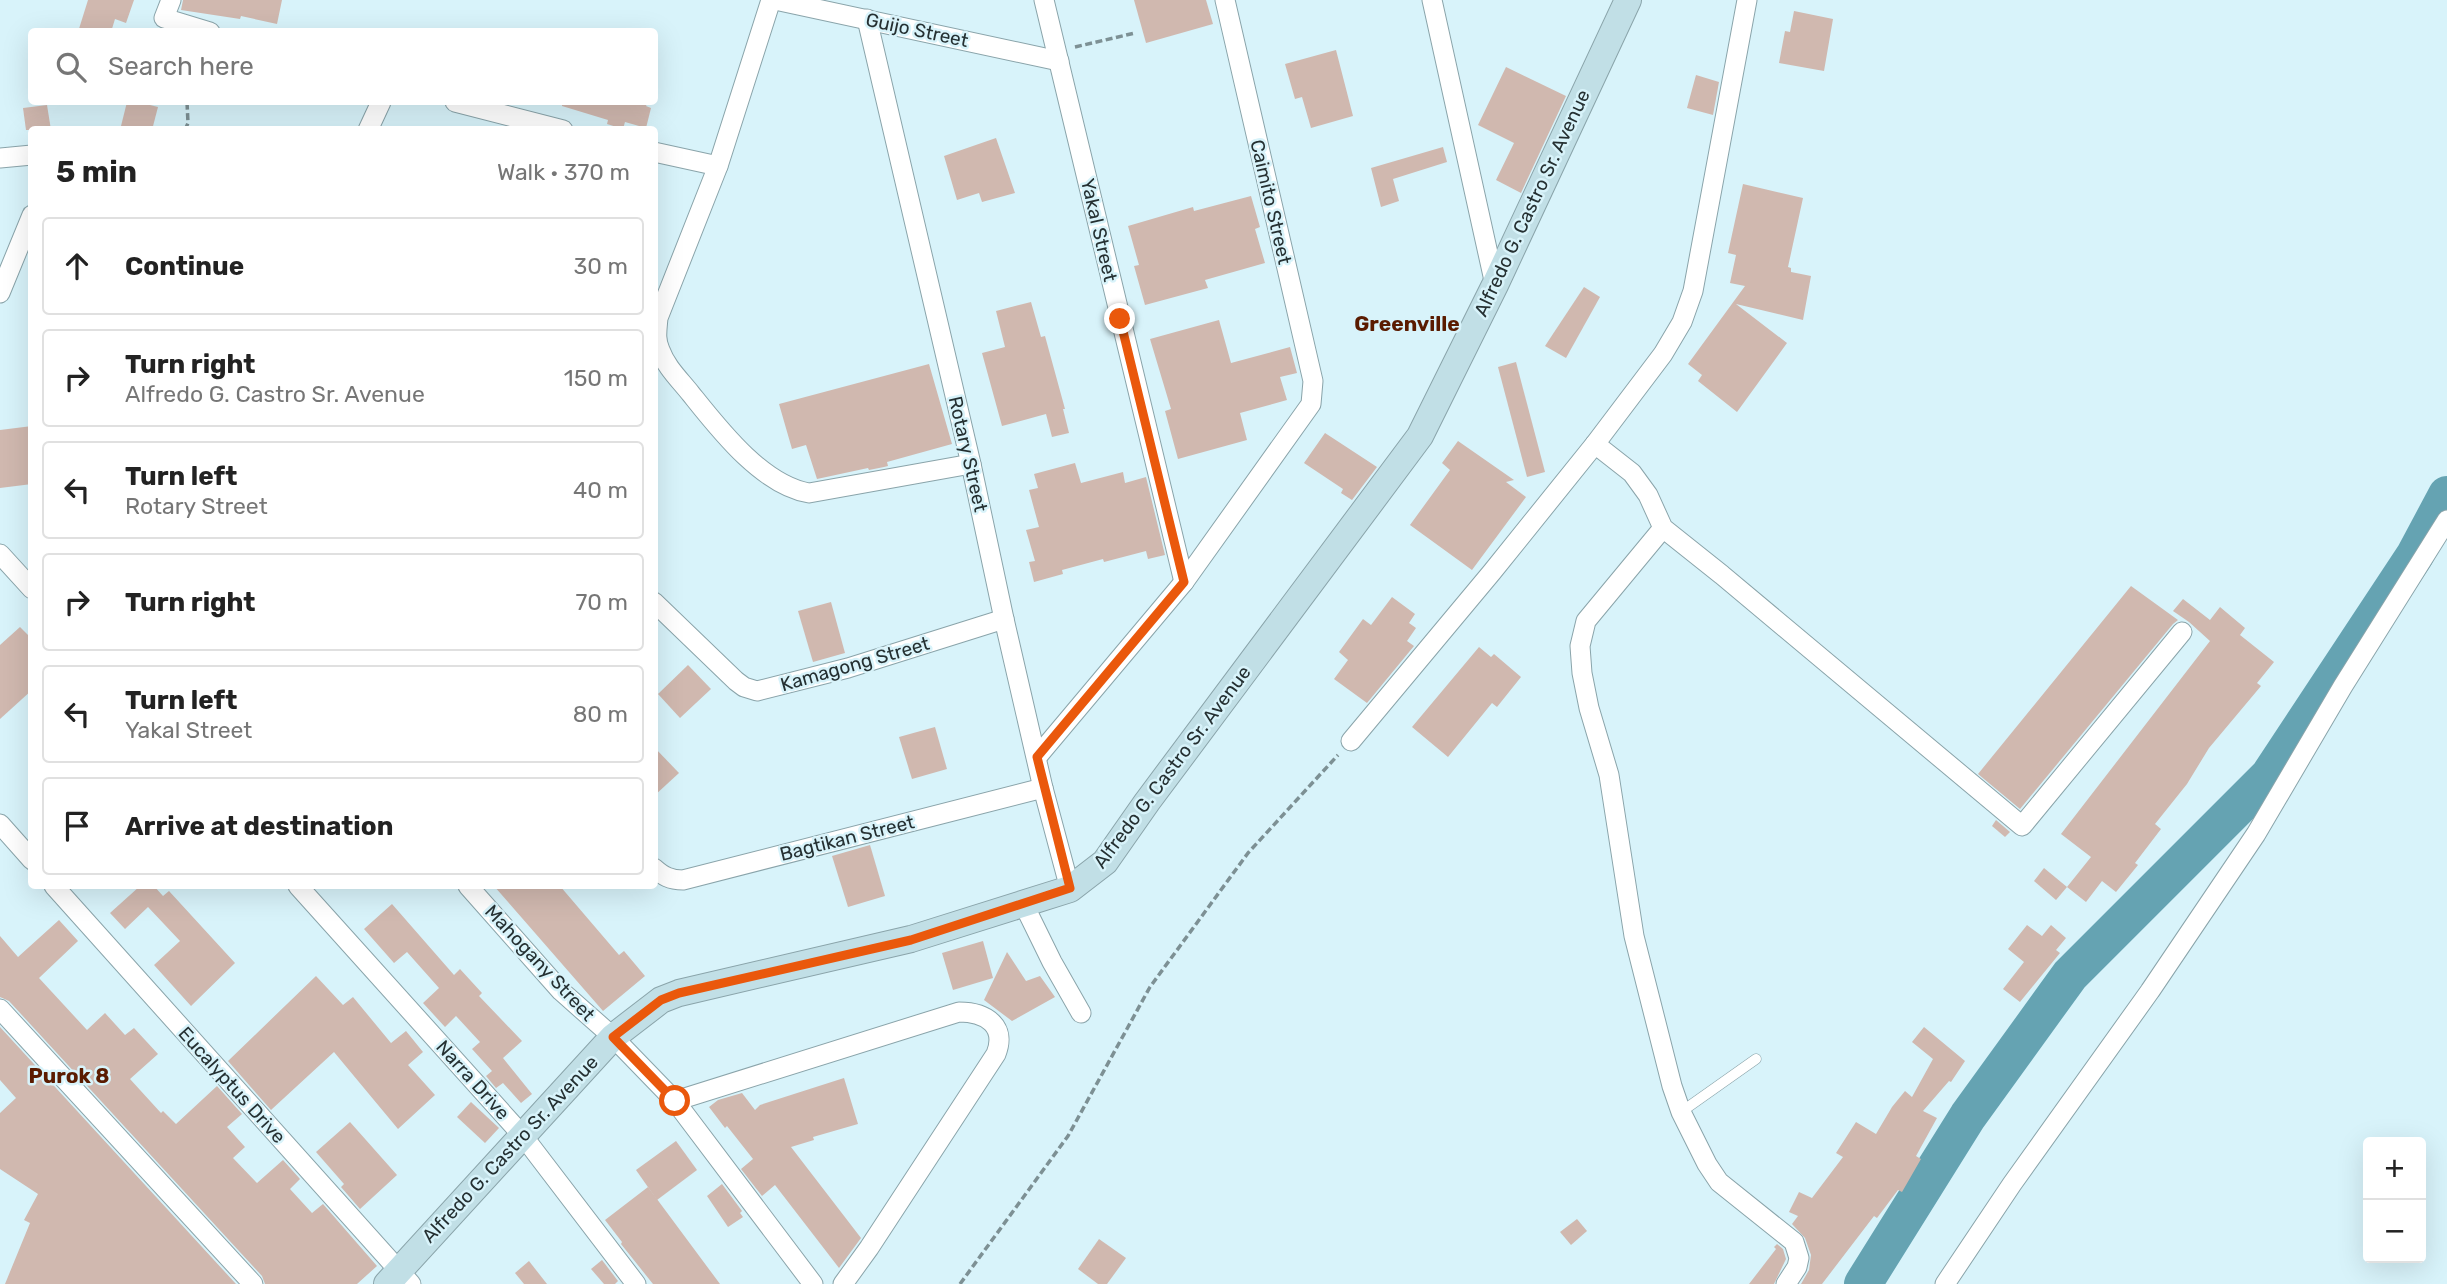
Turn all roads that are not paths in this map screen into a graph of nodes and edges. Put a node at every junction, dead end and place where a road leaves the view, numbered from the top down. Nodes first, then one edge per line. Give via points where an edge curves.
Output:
1 (773, 0) edge
2 (1044, 0) edge
3 (1225, 0) edge
4 (1432, 0) edge
5 (1628, 0) edge
6 (1746, 0) edge
7 (167, 9) edge
8 (867, 19) junction
9 (203, 28) edge
10 (1059, 61) junction
11 (380, 105) edge
12 (466, 105) edge
13 (370, 126) edge
14 (543, 126) edge
15 (658, 153) edge
16 (28, 156) edge
17 (0, 159) edge
18 (718, 166) junction
19 (28, 225) edge
20 (1495, 285) junction
21 (0, 293) edge
22 (658, 318) edge
23 (658, 345) edge
24 (1595, 444) junction
25 (971, 464) junction
26 (2447, 520) edge
27 (1663, 528) junction
28 (0, 554) edge
29 (1184, 582) junction
30 (28, 585) edge
31 (658, 605) edge
32 (1004, 620) junction
33 (2182, 632) dead end
34 (1351, 741) road end
35 (1037, 757) junction
36 (1043, 788) junction
37 (0, 824) edge
38 (28, 856) edge
39 (658, 872) edge
40 (1070, 888) junction
41 (57, 889) edge
42 (301, 889) edge
43 (471, 889) edge
44 (1024, 905) junction
45 (0, 1009) edge
46 (1081, 1013) dead end
47 (613, 1037) junction
48 (1756, 1059) dead end
49 (675, 1101) junction
50 (1681, 1112) junction
51 (523, 1136) junction
52 (399, 1279) edge
53 (253, 1284) edge
54 (636, 1284) edge
55 (813, 1284) edge
56 (843, 1284) edge
57 (1786, 1284) edge
58 (1945, 1284) edge

1 - 8 street, Guijo Street
1 - 18 street
2 - 10 street, Yakal Street
3 - 29 street, Caimito Street via 1313,381 1311,404
4 - 20 street
5 - 20 street, Alfredo G. Castro Sr. Avenue
6 - 24 street via 1693,291 1663,355
7 - 9 street
8 - 10 street, Guijo Street
8 - 25 street, Rotary Street
10 - 29 street, Yakal Street
11 - 13 street
12 - 14 street
15 - 18 street
16 - 17 street
18 - 22 street
19 - 21 street
20 - 40 street, Alfredo G. Castro Sr. Avenue via 1420,436 1105,862
23 - 25 street via 669,367 720,430 749,459 796,491 809,493
24 - 27 street via 1632,473
24 - 34 street
25 - 32 street, Rotary Street
26 - 58 street via 2256,834
27 - 33 street via 2022,826
27 - 50 street via 1586,621 1580,646 1589,708 1609,775 1634,936
28 - 30 street
29 - 35 street
31 - 32 street, Kamagong Street via 736,681 757,691
32 - 35 street, Rotary Street
35 - 36 street, Rotary Street
36 - 39 street, Bagtikan Street via 682,880
36 - 40 street, Rotary Street
37 - 38 street
40 - 44 street, Alfredo G. Castro Sr. Avenue
41 - 52 street, Eucalyptus Drive
42 - 51 street, Narra Drive
43 - 47 street, Mahogany Street via 561,990
44 - 46 street
44 - 47 street, Alfredo G. Castro Sr. Avenue via 911,940 679,993 661,1000
45 - 53 street
47 - 49 street, Mahogany Street
47 - 51 street, Alfredo G. Castro Sr. Avenue
48 - 50 lane
49 - 55 street, Mahogany Street
49 - 56 street via 959,1012 985,1016 997,1029 1000,1042 996,1054
50 - 57 street via 1719,1182 1794,1242 1799,1258
51 - 52 street, Alfredo G. Castro Sr. Avenue
51 - 54 street, Narra Drive

